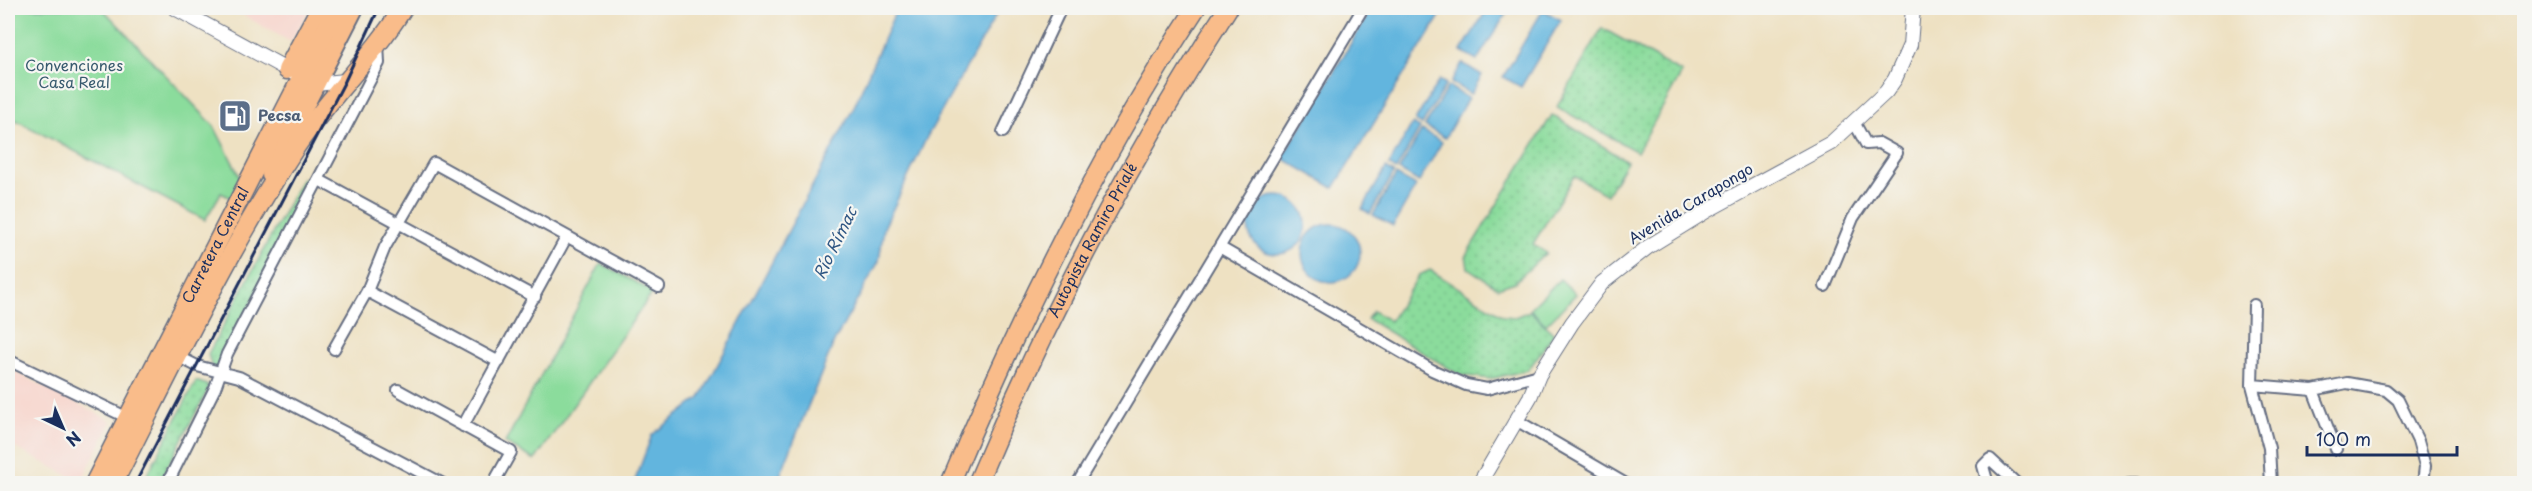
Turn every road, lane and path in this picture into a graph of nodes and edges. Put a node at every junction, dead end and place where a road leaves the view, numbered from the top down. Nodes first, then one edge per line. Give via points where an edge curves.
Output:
1 (175, 8) edge
2 (320, 8) edge
3 (337, 8) edge
4 (355, 8) edge
5 (1061, 8) edge
6 (1196, 8) edge
7 (1228, 8) edge
8 (1364, 8) edge
9 (1913, 8) edge
10 (399, 9) edge
11 (378, 42) junction
12 (301, 77) junction
13 (345, 81) junction
14 (1854, 122) junction
15 (1003, 132) dead end
16 (319, 180) junction
17 (399, 222) junction
18 (566, 238) junction
19 (1221, 249) junction
20 (229, 255) junction
21 (1826, 286) dead end
22 (659, 287) dead end
23 (366, 291) junction
24 (535, 297) junction
25 (2254, 305) dead end
26 (334, 349) dead end
27 (171, 353) junction
28 (8, 360) edge
29 (499, 362) junction
30 (220, 372) junction
31 (1539, 375) junction
32 (2252, 385) junction
33 (398, 390) dead end
34 (2313, 390) junction
35 (128, 418) junction
36 (1516, 420) junction
37 (463, 426) junction
38 (2336, 449) dead end
39 (94, 483) edge
40 (113, 483) edge
41 (167, 483) edge
42 (443, 483) edge
43 (493, 483) edge
44 (950, 483) edge
45 (977, 483) edge
46 (1077, 483) edge
47 (1479, 483) edge
48 (1626, 483) edge
49 (1988, 483) edge
50 (2017, 483) edge
51 (2129, 483) edge
52 (2136, 483) edge
53 (2271, 483) edge
54 (2423, 483) edge

1 - 12 street
2 - 12 highway
3 - 12 highway, Carretera Central
4 - 12 main road, Carretera Central
5 - 15 street
6 - 44 highway, Autopista Ramiro Prialé via 1112,146 1050,265
7 - 45 highway, Autopista Ramiro Prialé via 1181,81 1093,235
8 - 19 street
9 - 14 street, Avenida Carapongo via 1910,45 1895,79
10 - 11 highway
11 - 13 highway
11 - 16 street via 379,63
12 - 13 street
12 - 20 main road, Carretera Central
12 - 27 highway, Carretera Central
13 - 20 highway via 296,146
14 - 21 street via 1866,144 1879,143 1897,153 1853,218
14 - 31 street, Avenida Carapongo via 1831,143 1648,247 1602,283
16 - 17 street
16 - 30 street
17 - 18 street via 434,163
17 - 23 street
17 - 24 street
18 - 22 street
18 - 24 street
19 - 31 street via 1432,370 1466,385 1486,389
19 - 46 street
20 - 27 highway, Carretera Central
23 - 26 street
23 - 29 street
24 - 29 street
25 - 32 street
27 - 30 street via 196,366
27 - 35 highway, Carretera Central
27 - 40 highway, Carretera Central
28 - 35 street
29 - 37 street
30 - 41 street
30 - 42 street via 239,377
31 - 36 street, Avenida Carapongo
32 - 34 street
32 - 53 street via 2269,448
33 - 37 street
34 - 38 street
34 - 54 street via 2347,383 2392,394 2422,449
35 - 39 highway, Carretera Central
36 - 47 street, Avenida Carapongo
36 - 48 street
37 - 43 street via 511,452
49 - 50 street via 1983,466 1990,459
51 - 52 street

